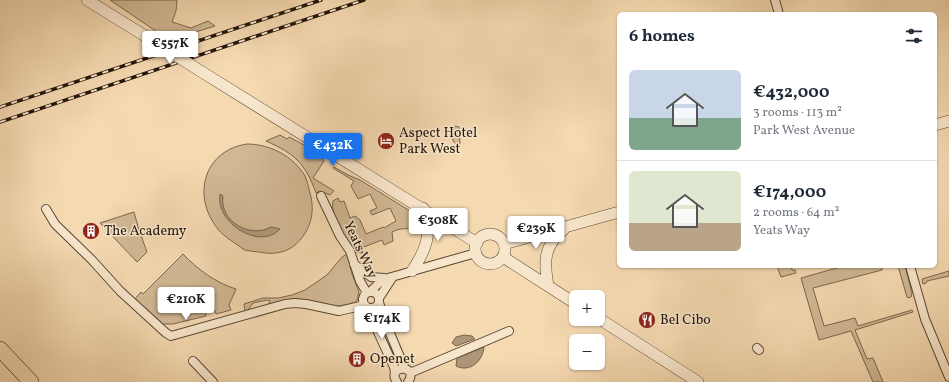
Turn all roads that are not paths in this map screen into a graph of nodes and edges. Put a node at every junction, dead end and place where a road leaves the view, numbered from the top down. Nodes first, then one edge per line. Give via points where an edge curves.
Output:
1 (87, 0) edge
2 (775, 0) edge
3 (778, 12) edge
4 (949, 122) edge
5 (937, 125) edge
6 (321, 196) dead end
7 (423, 208) junction
8 (46, 209) dead end
9 (617, 213) edge
10 (566, 227) junction
11 (504, 244) junction
12 (476, 248) junction
13 (503, 257) junction
14 (354, 264) junction
15 (911, 268) edge
16 (412, 271) junction
17 (390, 278) junction
18 (548, 286) junction
19 (369, 292) junction
20 (379, 300) junction
21 (569, 300) edge
22 (365, 306) junction
23 (605, 322) edge
24 (509, 331) dead end
25 (0, 349) edge
26 (193, 361) dead end
27 (408, 377) edge
28 (949, 377) edge
29 (394, 379) edge
30 (31, 382) edge
31 (213, 382) edge
32 (698, 382) edge

1 - 7 street, bridge
2 - 3 street
4 - 5 street
6 - 14 street, Yeats Way via 350,251
7 - 12 street
7 - 16 street via 427,220 427,238 419,261
8 - 22 street via 55,224 120,291 172,336 285,304 295,303 339,311
9 - 10 street
10 - 11 street
10 - 18 street via 551,243 548,251 545,265
11 - 12 street via 498,236 488,234 479,239
11 - 13 street
12 - 13 street via 481,261 486,263 495,263
12 - 16 street
13 - 18 street
14 - 17 street via 373,278
14 - 19 street, Yeats Way via 360,282
15 - 28 street via 925,319
16 - 17 street
17 - 19 street
17 - 20 street
18 - 21 street
19 - 20 street via 375,292
19 - 22 street via 363,298
20 - 22 street via 374,308
20 - 27 street via 382,314
22 - 29 street via 394,368
23 - 32 street
24 - 27 street
25 - 30 highway
26 - 31 street
27 - 29 street via 398,370

